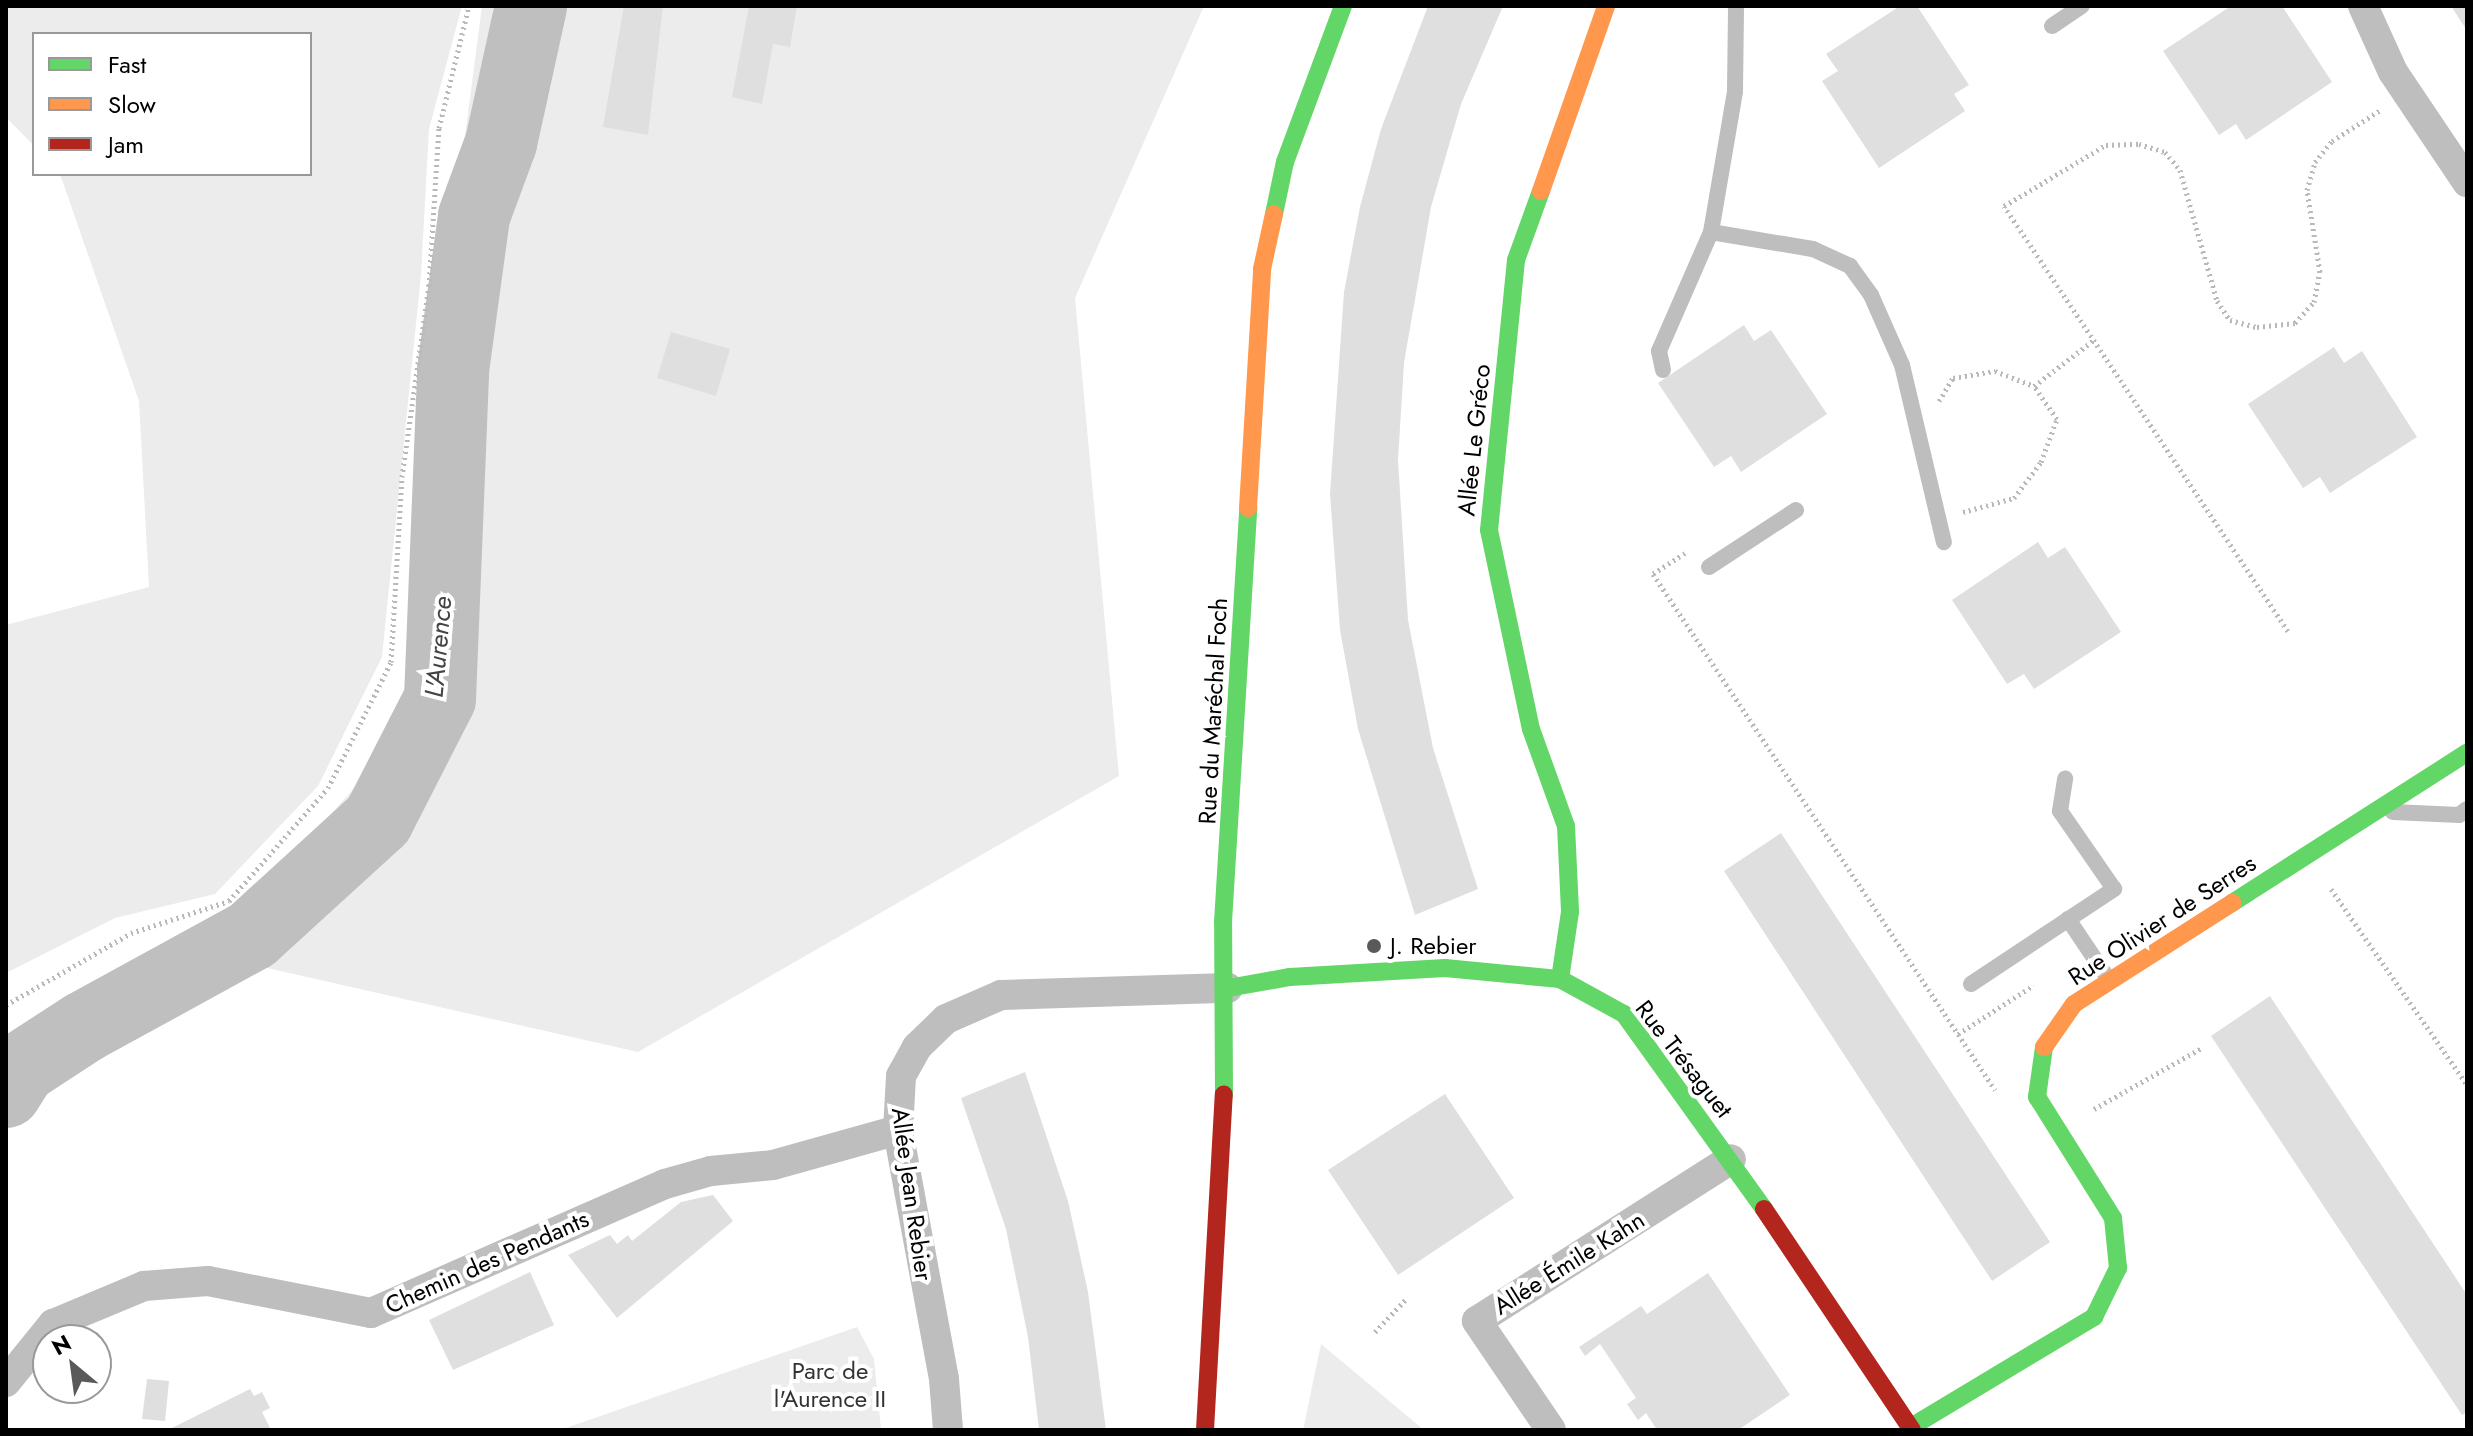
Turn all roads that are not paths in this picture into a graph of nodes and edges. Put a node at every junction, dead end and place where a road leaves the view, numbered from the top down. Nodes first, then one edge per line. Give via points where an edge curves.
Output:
1 (1343, 6) edge
2 (1736, 6) edge
3 (2082, 6) edge
4 (2363, 6) edge
5 (1606, 8) edge
6 (2052, 26) dead end
7 (2467, 182) edge
8 (1711, 232) junction
9 (1663, 370) dead end
10 (1796, 510) dead end
11 (1944, 542) dead end
12 (1709, 567) dead end
13 (2467, 753) edge
14 (2065, 778) dead end
15 (2467, 809) edge
16 (2375, 812) junction
17 (2068, 919) junction
18 (1560, 979) junction
19 (2110, 981) junction
20 (1971, 984) dead end
21 (1228, 988) junction
22 (898, 1130) junction
23 (1731, 1159) junction
24 (6, 1382) edge
25 (1911, 1428) edge
26 (948, 1430) edge
27 (1205, 1430) edge
28 (1551, 1430) edge

1 - 21 street, Rue du Maréchal Foch via 1285,162 1262,269 1223,922
2 - 8 lane via 1735,91
3 - 6 lane
4 - 7 street via 2408,93
5 - 18 street, Allée Le Gréco via 1516,260 1489,530 1531,729 1566,826 1570,912
8 - 9 lane via 1659,351
8 - 11 lane via 1813,249 1850,266 1871,295 1902,365
10 - 12 lane
13 - 16 street, Rue Olivier de Serres
14 - 17 lane via 2060,811 2114,889
15 - 16 lane via 2459,815
16 - 19 street, Rue Olivier de Serres
17 - 19 lane
17 - 20 lane
18 - 21 street, Rue Trésaguet via 1445,968 1290,977
18 - 23 street, Rue Trésaguet via 1624,1014
19 - 25 street, Rue Olivier de Serres via 2074,1004 2044,1046 2037,1097 2113,1218 2118,1268 2094,1317
21 - 22 street, Allée Jean Rebier via 1064,989 1001,995 971,1005 946,1019 917,1047 901,1076
21 - 27 street, Rue du Maréchal Foch
22 - 24 street, Chemin des Pendants via 773,1165 711,1171 665,1184 371,1313 208,1281 144,1286 53,1324
22 - 26 street, Allée Jean Rebier via 944,1379
23 - 25 street, Rue Trésaguet
23 - 28 street, Allée Émile Kahn via 1477,1321

